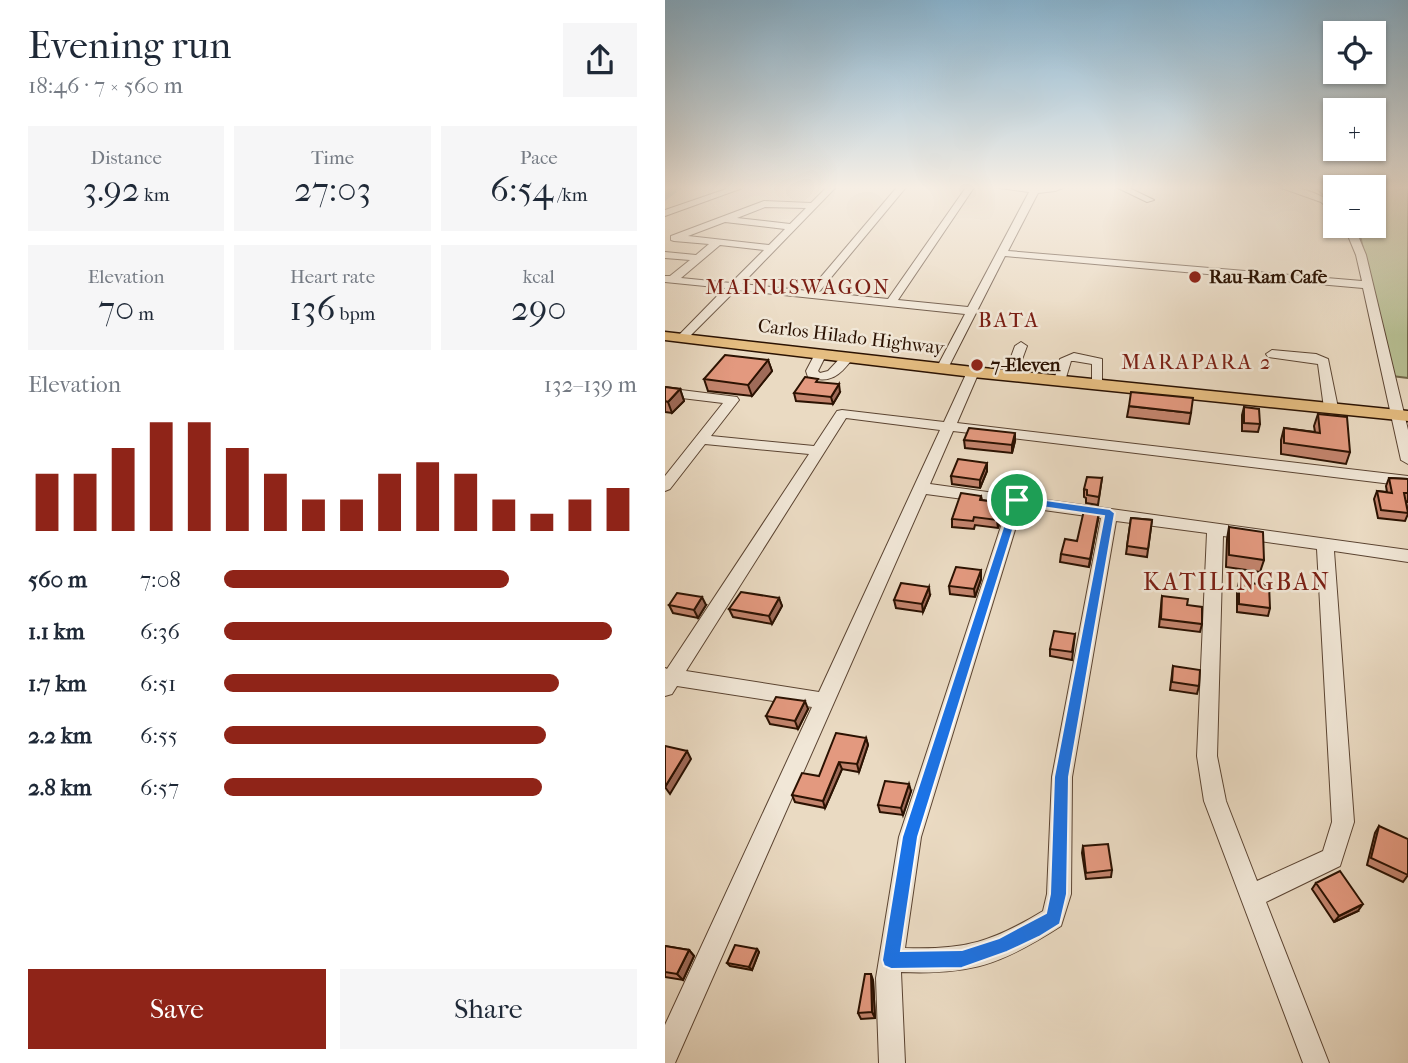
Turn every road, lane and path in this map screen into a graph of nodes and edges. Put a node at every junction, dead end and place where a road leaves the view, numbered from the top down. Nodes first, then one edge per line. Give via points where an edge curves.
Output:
1 (783, 236) edge
2 (861, 236) edge
3 (937, 236) edge
4 (1010, 236) edge
5 (669, 237) edge
6 (1354, 238) edge
7 (717, 243) junction
8 (771, 248) junction
9 (1001, 253) junction
10 (665, 255) edge
11 (698, 258) junction
12 (669, 280) edge
13 (1368, 285) junction
14 (733, 286) junction
15 (811, 295) junction
16 (891, 303) junction
17 (971, 311) junction
18 (665, 337) edge
19 (681, 339) junction
20 (1021, 346) dead end
21 (1272, 354) dead end
22 (942, 369) junction
23 (973, 372) junction
24 (1010, 376) junction
25 (1060, 381) junction
26 (1098, 385) junction
27 (665, 392) edge
28 (1331, 408) junction
29 (1402, 416) edge
30 (949, 426) junction
31 (702, 439) junction
32 (818, 451) junction
33 (1408, 460) edge
34 (1408, 481) edge
35 (665, 486) edge
36 (921, 488) junction
37 (1017, 500) junction
38 (1110, 513) junction
39 (1215, 528) junction
40 (1325, 544) junction
41 (1408, 556) edge
42 (667, 681) edge
43 (824, 702) junction
44 (1250, 897) junction
45 (891, 960) junction
46 (665, 1055) edge
47 (892, 1063) edge
48 (1316, 1063) edge

1 - 8 street
2 - 15 street
3 - 16 street
4 - 9 street
5 - 7 street
6 - 13 street
7 - 8 street
7 - 11 street
8 - 14 street
9 - 13 street via 1190,275
9 - 17 street
10 - 11 street
11 - 12 street
12 - 14 street
13 - 29 street
14 - 15 street
14 - 19 street
15 - 16 street
16 - 17 street
17 - 22 street
18 - 19 main road, Carlos Hilado Highway
19 - 22 main road, Carlos Hilado Highway
20 - 24 street
21 - 28 street via 1324,362
22 - 23 main road, Carlos Hilado Highway
23 - 24 main road, Carlos Hilado Highway
23 - 30 street
24 - 25 main road, Carlos Hilado Highway
25 - 26 main road, Carlos Hilado Highway
25 - 26 street via 1066,359 1073,357 1098,362
26 - 28 main road, Carlos Hilado Highway
27 - 31 street via 732,400
28 - 29 main road, Carlos Hilado Highway
29 - 33 street
30 - 32 street via 842,414
30 - 34 street
30 - 36 street
31 - 32 street
31 - 35 street
32 - 42 street
36 - 37 street
36 - 43 street
37 - 38 street
37 - 45 street via 910,837
38 - 39 street
38 - 45 street via 1062,777 1059,894 1053,918 1011,941 962,959
39 - 40 street
39 - 44 street via 1207,757 1215,802
40 - 41 street
40 - 44 street via 1343,822 1332,859
42 - 43 street
43 - 46 street
44 - 48 street
45 - 47 street

